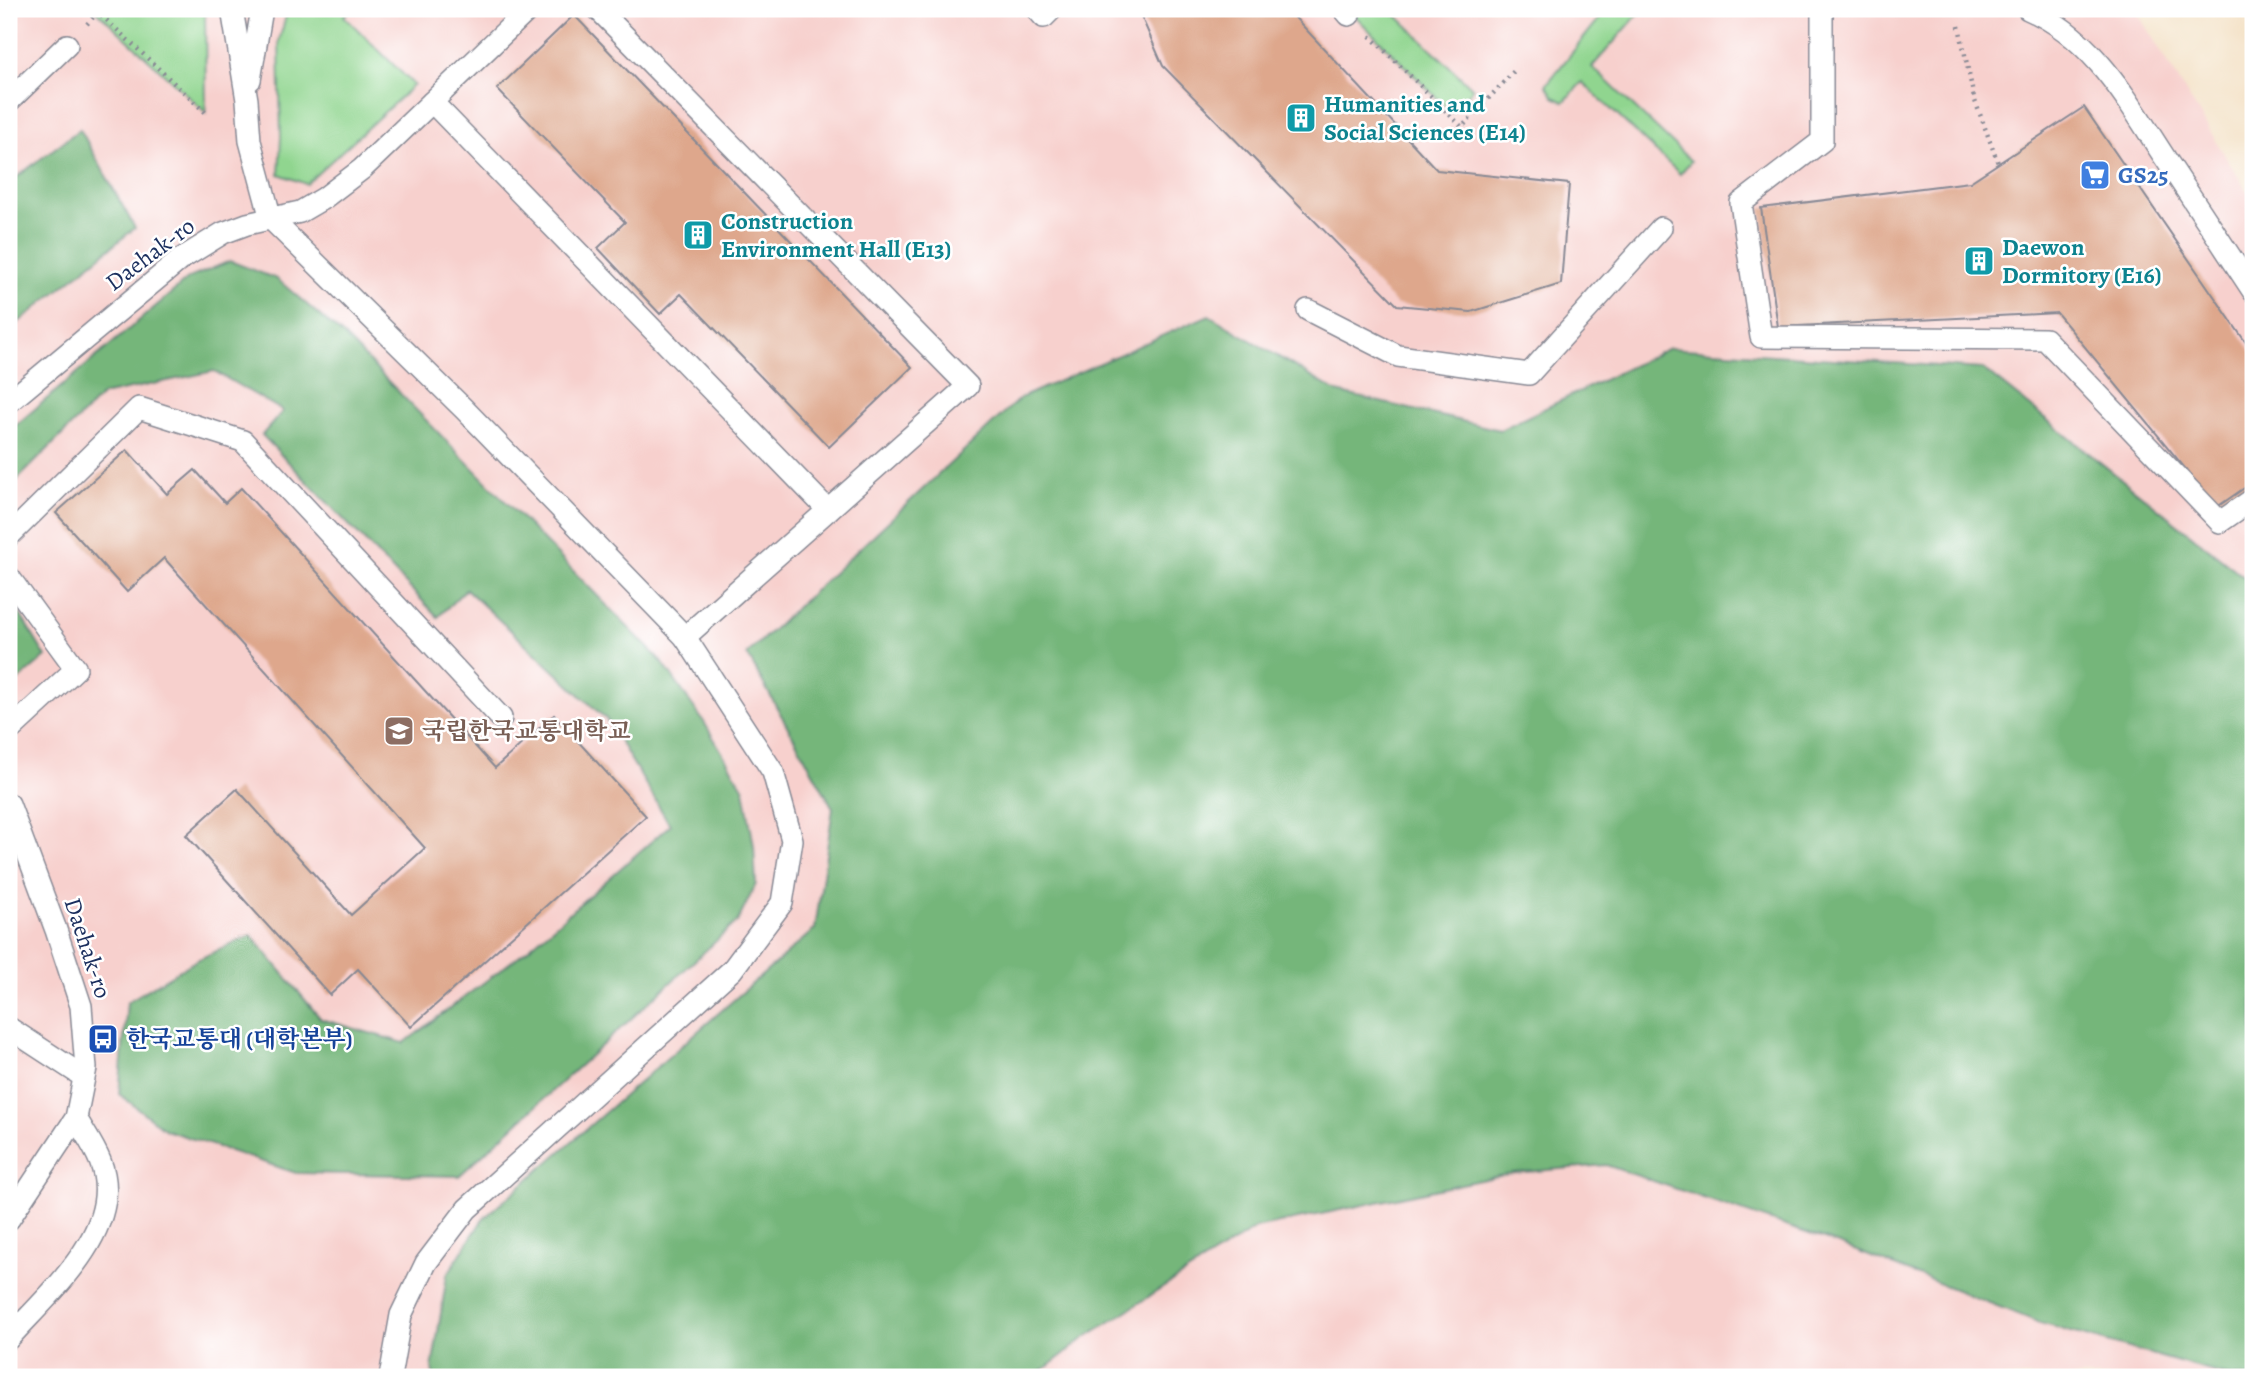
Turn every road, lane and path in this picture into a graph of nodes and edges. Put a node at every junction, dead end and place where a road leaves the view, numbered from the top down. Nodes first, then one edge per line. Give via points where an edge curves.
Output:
1 (232, 9) edge
2 (262, 9) edge
3 (529, 9) edge
4 (598, 9) edge
5 (1037, 9) edge
6 (1052, 9) edge
7 (1822, 9) edge
8 (2028, 9) edge
9 (1346, 12) edge
10 (1959, 26) dead end
11 (66, 45) joint
12 (1515, 70) dead end
13 (247, 100) junction
14 (9, 101) edge
15 (432, 102) junction
16 (206, 113) dead end
17 (1997, 163) dead end
18 (271, 219) junction
19 (1661, 228) dead end
20 (2253, 290) edge
21 (1308, 310) dead end
22 (9, 402) edge
23 (2253, 499) edge
24 (828, 510) junction
25 (9, 536) edge
26 (9, 577) edge
27 (685, 637) junction
28 (501, 718) dead end
29 (9, 731) edge
30 (9, 804) edge
31 (9, 1028) edge
32 (84, 1077) junction
33 (76, 1118) junction
34 (9, 1219) edge
35 (9, 1338) edge
36 (390, 1377) edge

1 - 13 lane
2 - 13 lane
3 - 15 lane, Daehak-ro
4 - 24 lane via 968,386
5 - 6 lane via 1044,17
7 - 23 lane via 1822,141 1741,203 1761,337 2045,340 2220,522
8 - 20 lane via 2050,18 2094,55
9 - 12 path via 1462,127
10 - 17 path via 1974,98
11 - 14 lane
11 - 16 path via 98,12
13 - 18 lane via 250,141
15 - 18 lane, Daehak-ro via 362,169 324,198 300,212
15 - 24 lane
18 - 22 lane, Daehak-ro via 223,233 181,259
18 - 27 lane
19 - 21 lane via 1529,374 1398,356
24 - 27 lane
25 - 28 lane via 139,408 243,441
26 - 29 lane via 76,669
27 - 36 lane via 773,772 792,840 782,903 732,970 467,1209 426,1263 401,1315
30 - 32 lane, Daehak-ro via 82,1006
31 - 32 lane
32 - 33 lane, Daehak-ro
33 - 34 lane, Daehak-ro
33 - 35 lane via 101,1163 106,1200 94,1237

